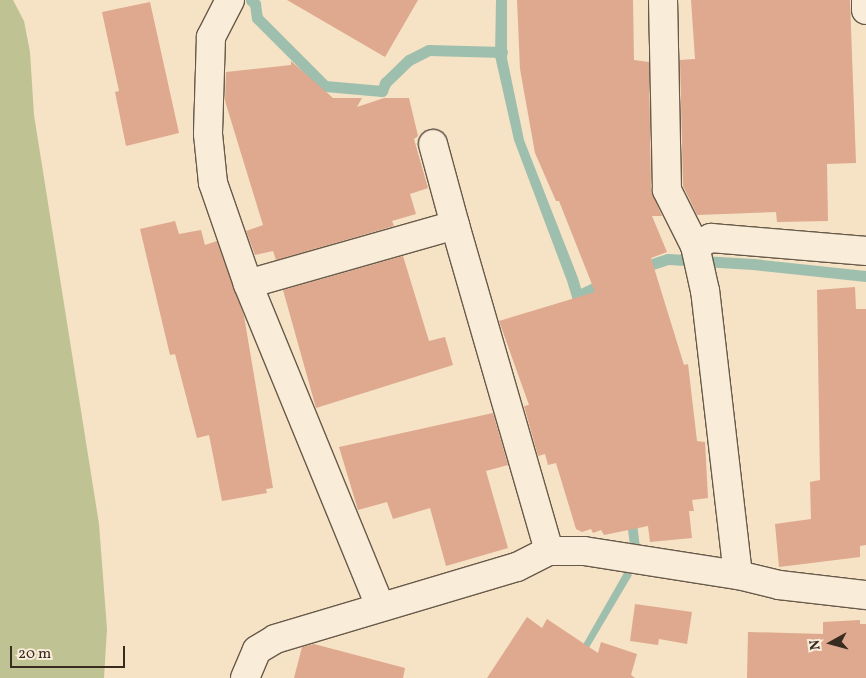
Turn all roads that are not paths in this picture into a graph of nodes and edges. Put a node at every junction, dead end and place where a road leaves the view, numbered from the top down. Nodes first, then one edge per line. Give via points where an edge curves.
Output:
1 (230, 0) edge
2 (663, 0) edge
3 (866, 0) edge
4 (866, 10) edge
5 (433, 144) dead end
6 (455, 225) junction
7 (696, 246) junction
8 (866, 251) edge
9 (248, 284) junction
10 (549, 552) junction
11 (738, 574) junction
12 (866, 595) edge
13 (380, 606) junction
14 (245, 678) edge

1 - 9 street via 211,37 208,134 213,183
2 - 7 street via 668,190
3 - 4 street
5 - 6 street
6 - 9 street
6 - 10 street
7 - 8 street via 711,238
7 - 11 street via 706,291
9 - 13 street
10 - 11 street via 584,551
10 - 13 street via 517,567
11 - 12 street via 805,589
13 - 14 street via 275,639 257,650

